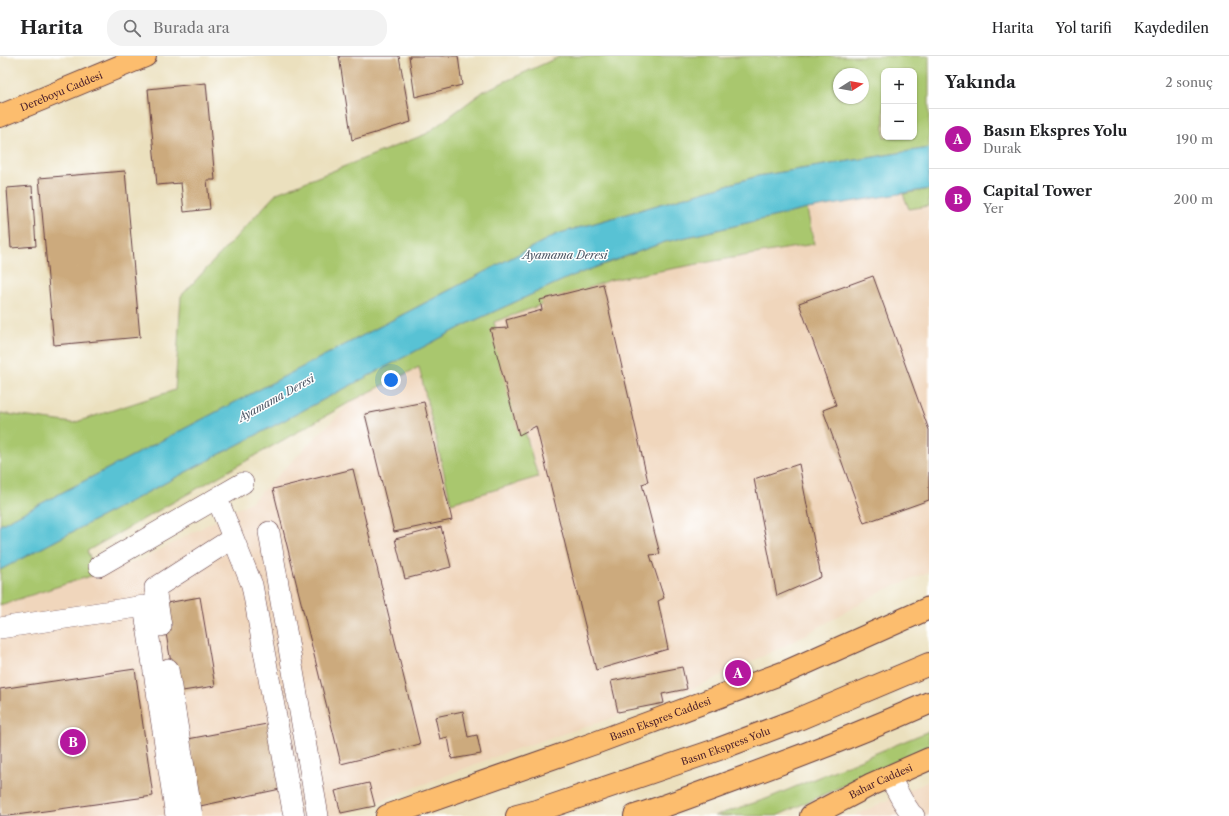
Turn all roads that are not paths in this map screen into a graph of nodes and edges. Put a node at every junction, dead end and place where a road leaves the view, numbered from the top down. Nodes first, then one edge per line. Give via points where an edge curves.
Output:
1 (144, 56) edge
2 (0, 116) edge
3 (243, 483) dead end
4 (217, 498) junction
5 (269, 532) dead end
6 (232, 538) junction
7 (99, 566) dead end
8 (929, 608) edge
9 (0, 628) edge
10 (929, 664) edge
11 (929, 704) edge
12 (929, 759) edge
13 (889, 776) junction
14 (176, 816) edge
15 (192, 816) edge
16 (294, 816) edge
17 (318, 816) edge
18 (387, 816) edge
19 (517, 816) edge
20 (635, 816) edge
21 (811, 816) edge
22 (914, 816) edge

1 - 2 main road, Dereboyu Caddesi
3 - 4 lane
4 - 6 lane
4 - 7 lane
5 - 17 lane
6 - 15 lane via 155,588
6 - 16 lane via 252,585
8 - 18 main road, Basın Ekspres Caddesi via 788,671 595,743
9 - 14 lane via 144,606
10 - 19 main road, Basın Ekspress Yolu via 796,720 719,749
11 - 20 main road via 806,754
12 - 13 main road, Bahar Caddesi
13 - 21 main road, Bahar Caddesi
13 - 22 lane

